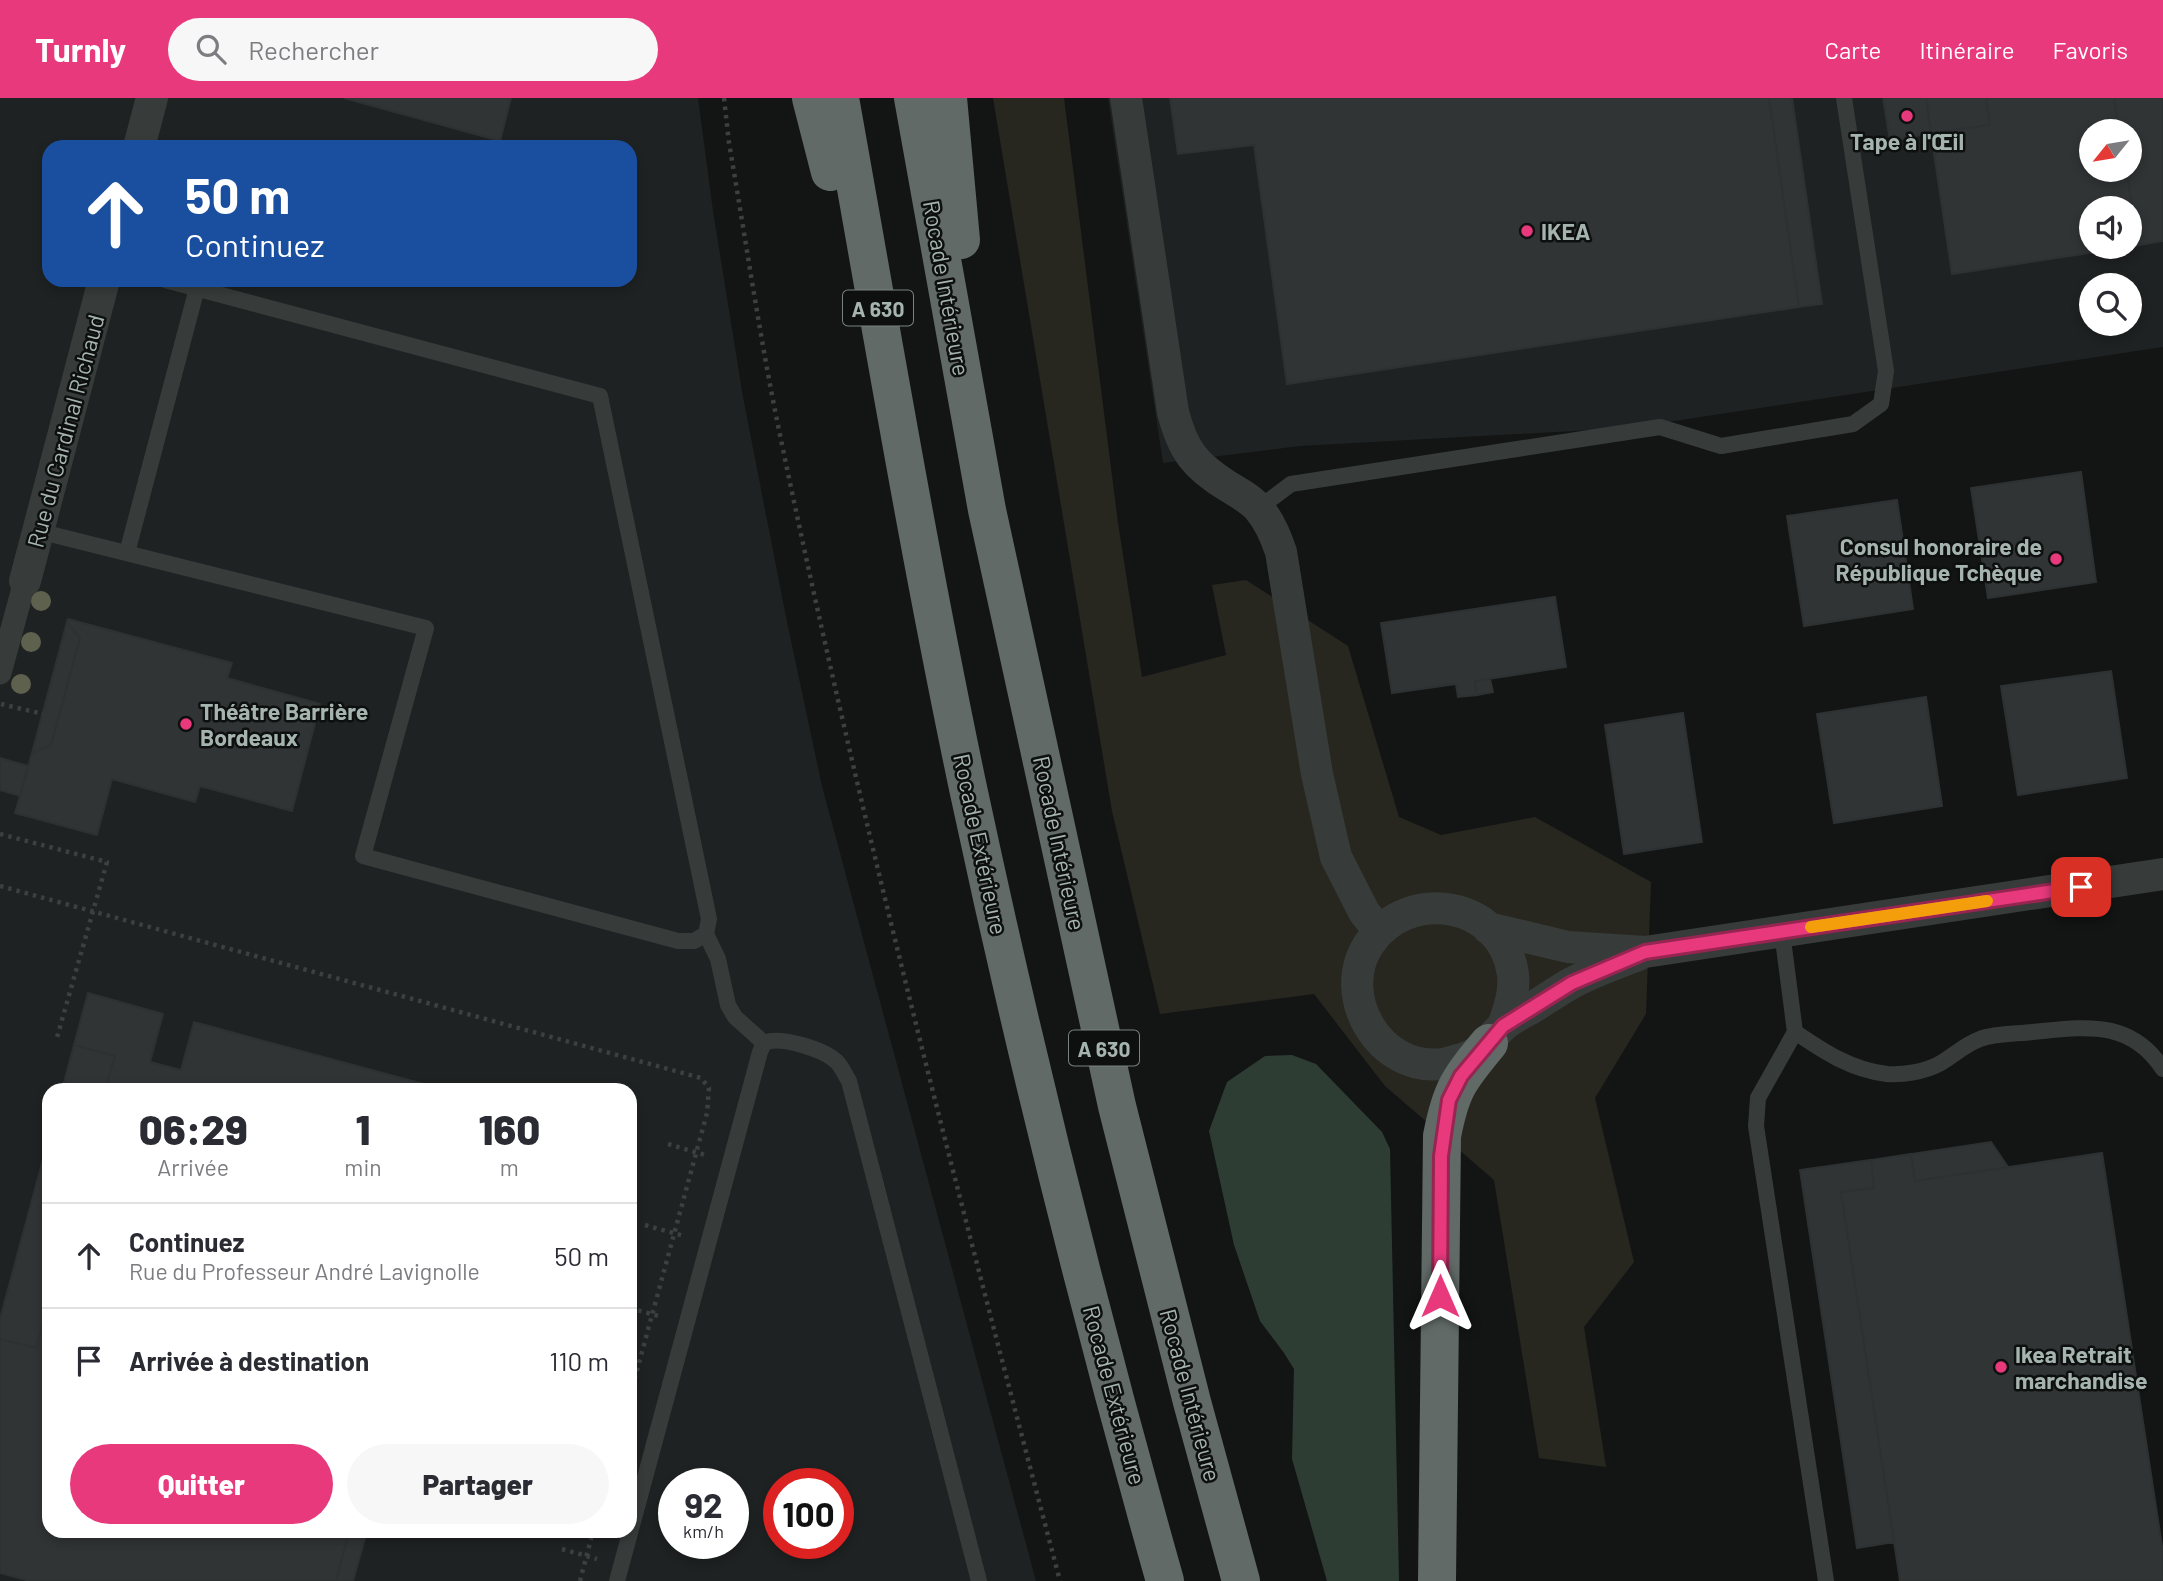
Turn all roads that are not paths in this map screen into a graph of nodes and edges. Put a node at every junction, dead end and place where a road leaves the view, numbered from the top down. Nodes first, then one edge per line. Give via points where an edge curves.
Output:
1 (152, 98) edge
2 (811, 98) edge
3 (840, 98) edge
4 (913, 98) edge
5 (948, 98) edge
6 (1126, 98) edge
7 (1844, 98) edge
8 (141, 140) edge
9 (102, 287) edge
10 (193, 287) edge
11 (197, 288) junction
12 (1259, 508) junction
13 (987, 510) junction
14 (915, 517) junction
15 (38, 531) junction
16 (127, 553) junction
17 (25, 581) joint
18 (0, 673) edge
19 (2163, 874) edge
20 (1488, 928) junction
21 (1378, 930) junction
22 (1782, 932) junction
23 (706, 933) junction
24 (1645, 952) junction
25 (1795, 1032) junction
26 (1496, 1034) junction
27 (764, 1043) junction
28 (2163, 1069) edge
29 (637, 1506) edge
30 (628, 1538) edge
31 (619, 1573) edge
32 (979, 1581) edge
33 (1165, 1581) edge
34 (1241, 1581) edge
35 (1437, 1581) edge
36 (1826, 1581) edge

1 - 8 street
2 - 14 highway
3 - 14 highway, Rocade Extérieure / A 630
4 - 13 highway, Rocade Intérieure / A 630
5 - 13 highway
6 - 12 street via 1179,435 1191,458 1206,473
7 - 12 lane via 1886,371 1881,404 1853,424 1721,446 1660,427 1291,484
9 - 15 street, Rue du Cardinal Richaud
10 - 11 lane
11 - 16 lane
11 - 23 lane via 600,396 709,919
12 - 21 street via 1281,552 1317,774 1336,857
13 - 34 highway, Rocade Intérieure / A 630 via 1117,1106
14 - 33 highway, Rocade Extérieure / A 630 via 1007,961 1107,1369
15 - 16 lane
15 - 17 street, Rue du Cardinal Richaud
16 - 23 lane via 426,628 363,856 678,941 694,941
17 - 18 street
19 - 22 street
20 - 21 street via 1468,914 1420,908 1397,916
20 - 24 street via 1568,947
20 - 26 street via 1504,949 1513,974 1512,1000
21 - 26 street via 1363,953 1356,979 1359,1006 1370,1030 1389,1049 1414,1061 1440,1064 1467,1058
22 - 24 street
22 - 25 lane
23 - 27 lane via 718,959 728,1005
24 - 26 street via 1572,983
25 - 28 lane via 1851,1065 1888,1074 1916,1072 1983,1038 2075,1028 2112,1029 2136,1040
25 - 36 lane via 1758,1098 1756,1126
26 - 35 highway via 1461,1076 1449,1100 1442,1136
27 - 29 lane
27 - 32 lane via 778,1039 820,1051 838,1062 849,1081
30 - 31 lane

